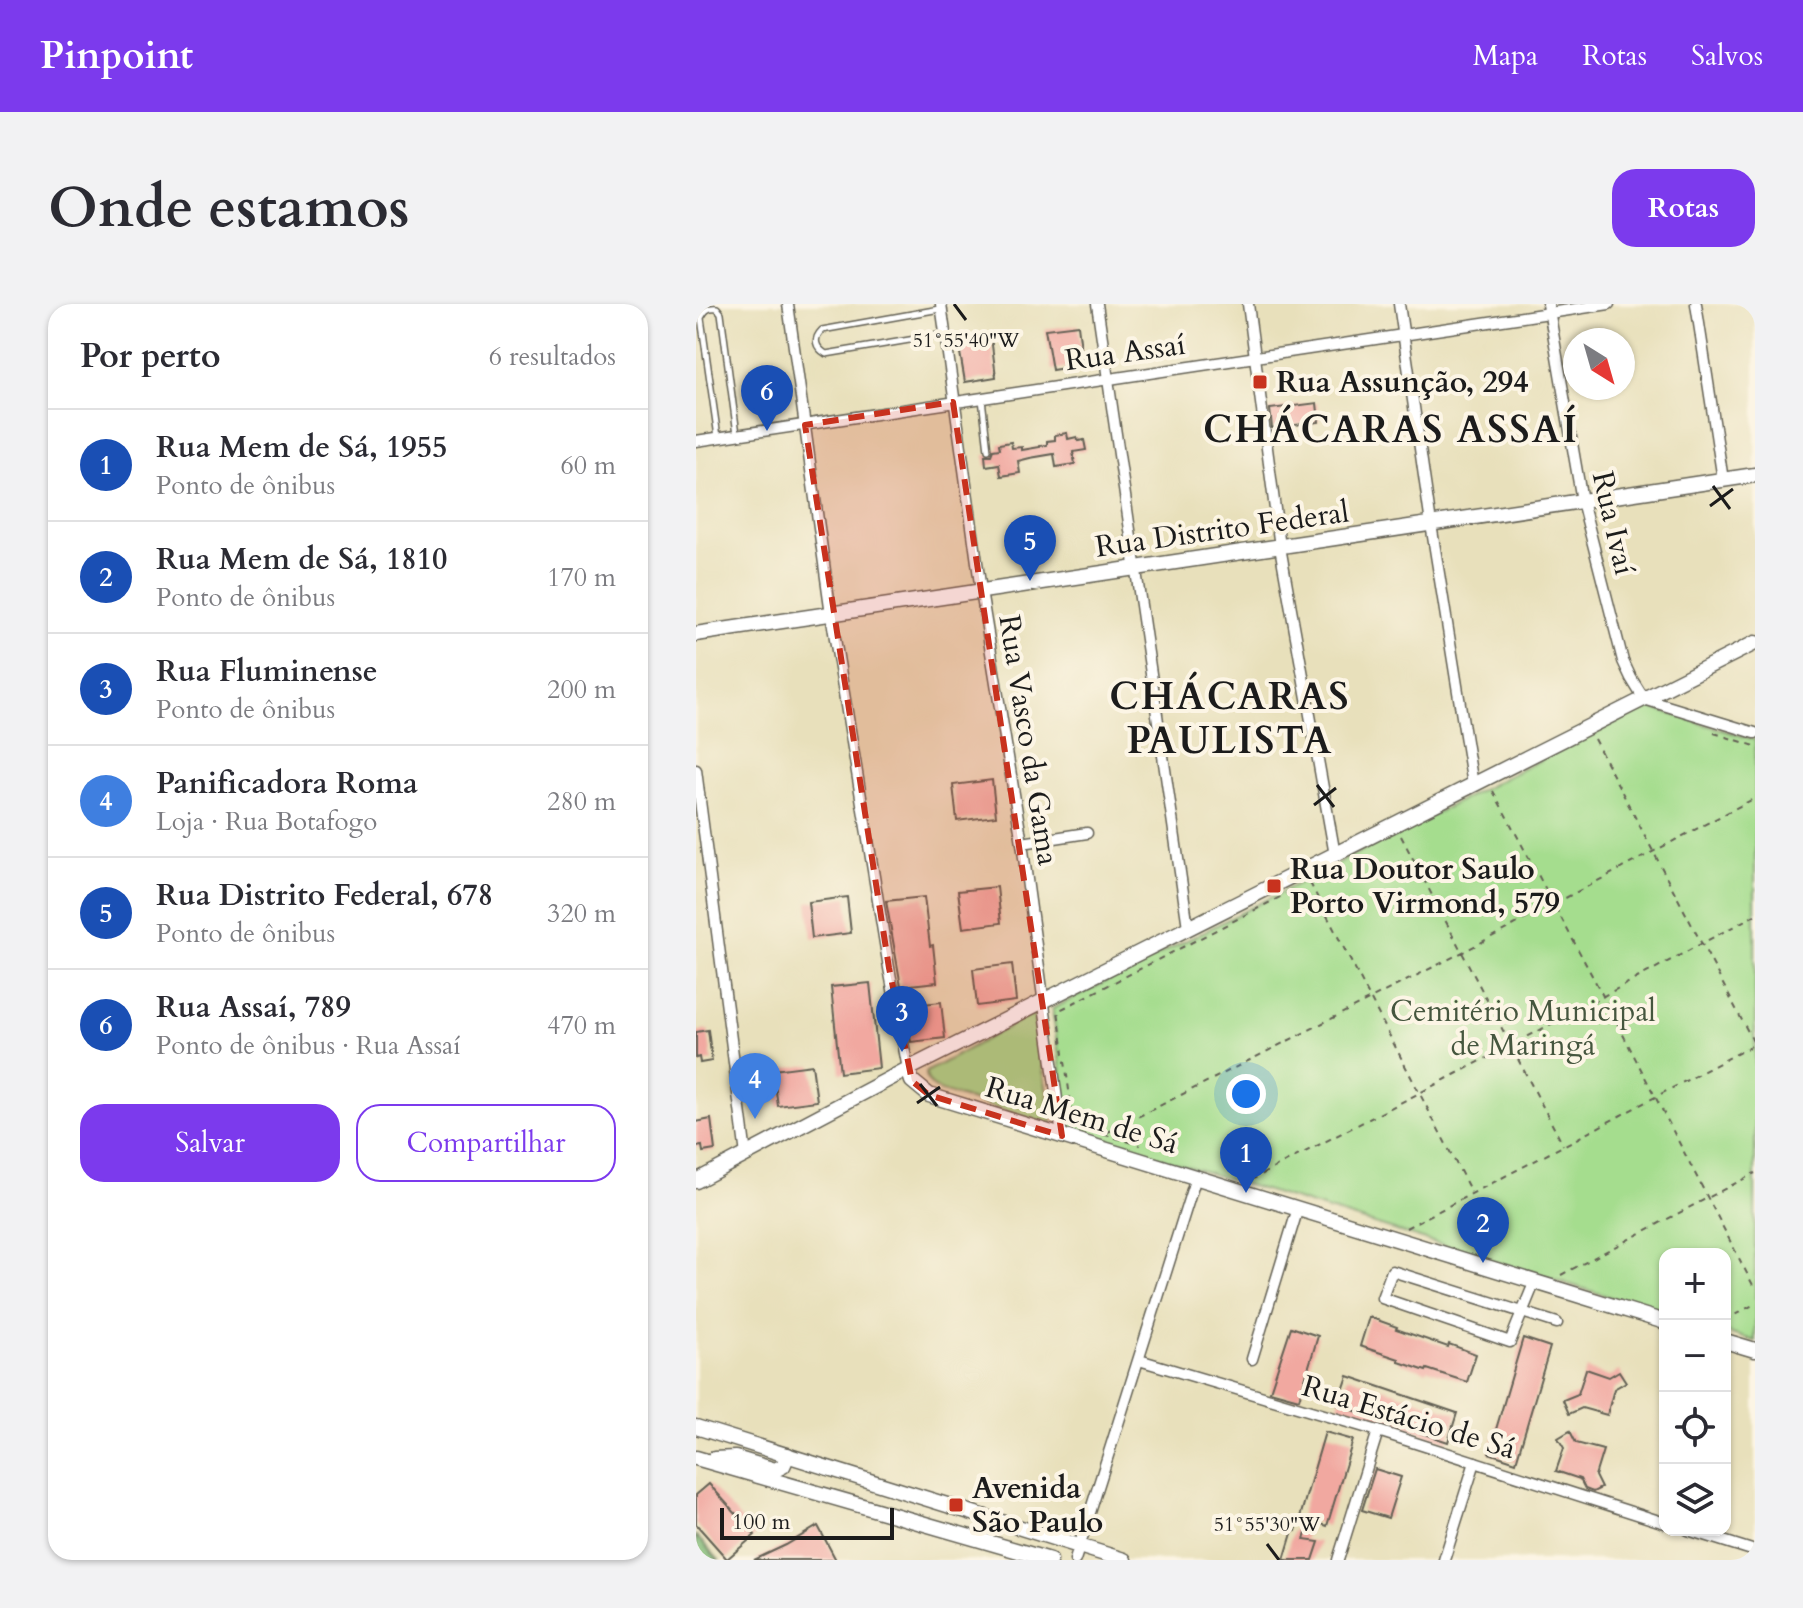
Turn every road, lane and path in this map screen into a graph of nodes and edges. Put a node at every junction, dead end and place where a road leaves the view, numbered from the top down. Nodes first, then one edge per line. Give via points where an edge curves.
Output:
1 (788, 304) edge
2 (1097, 304) edge
3 (1248, 304) edge
4 (1399, 304) edge
5 (1609, 304) edge
6 (1696, 304) edge
7 (941, 306) edge
8 (1549, 308) edge
9 (945, 334) junction
10 (1404, 335) junction
11 (1255, 357) junction
12 (1109, 380) junction
13 (982, 398) junction
14 (953, 402) junction
15 (805, 425) junction
16 (737, 435) junction
17 (718, 437) junction
18 (696, 441) edge
19 (988, 450) dead end
20 (1755, 475) edge
21 (1723, 480) junction
22 (1582, 501) junction
23 (1431, 524) junction
24 (1280, 547) junction
25 (1135, 569) junction
26 (981, 591) junction
27 (831, 614) junction
28 (696, 634) edge
29 (1755, 643) edge
30 (1644, 699) junction
31 (1714, 733) dead end
32 (1755, 733) edge
33 (1594, 739) dead end
34 (1755, 746) edge
35 (696, 770) edge
36 (1473, 785) junction
37 (1493, 790) dead end
38 (1755, 798) edge
39 (1087, 833) dead end
40 (1401, 836) dead end
41 (1022, 843) junction
42 (1654, 852) junction
43 (1335, 855) junction
44 (1310, 883) dead end
45 (1296, 890) dead end
46 (1554, 903) junction
47 (1755, 915) edge
48 (1188, 927) junction
49 (1702, 943) junction
50 (1463, 952) junction
51 (1603, 996) junction
52 (1371, 999) junction
53 (1044, 1001) junction
54 (1755, 1044) edge
55 (1512, 1045) junction
56 (908, 1069) junction
57 (1419, 1092) junction
58 (1656, 1098) junction
59 (1089, 1130) dead end
60 (1068, 1131) junction
61 (1103, 1134) junction
62 (1563, 1146) junction
63 (1147, 1148) dead end
64 (746, 1155) junction
65 (1755, 1173) edge
66 (1196, 1177) junction
67 (696, 1181) edge
68 (1250, 1181) dead end
69 (1472, 1193) junction
70 (1708, 1198) junction
71 (1298, 1208) junction
72 (1419, 1232) dead end
73 (1560, 1276) dead end
74 (1535, 1281) junction
75 (1755, 1289) edge
76 (1755, 1304) edge
77 (1522, 1312) junction
78 (1731, 1317) edge
79 (1659, 1320) edge
80 (1557, 1323) dead end
81 (1731, 1343) edge
82 (1755, 1350) edge
83 (1252, 1359) dead end
84 (1139, 1360) junction
85 (696, 1427) edge
86 (1378, 1431) junction
87 (788, 1455) junction
88 (699, 1462) edge
89 (1475, 1462) junction
90 (1659, 1521) edge
91 (1707, 1536) edge
92 (1755, 1551) edge
93 (1077, 1553) edge
94 (1050, 1560) edge
95 (1124, 1560) edge
96 (1338, 1560) edge
97 (1444, 1560) edge

1 - 15 street
2 - 12 street
3 - 11 street
4 - 10 street
5 - 8 street, Rua Assaí
6 - 21 street
7 - 9 street, Rua Vasco da Gama
7 - 9 lane via 822,330 816,342 826,354
8 - 10 street, Rua Assaí
8 - 22 street, Rua Ivaí
9 - 14 street, Rua Vasco da Gama
10 - 11 street, Rua Assaí
10 - 23 street
11 - 12 street, Rua Assaí
11 - 24 street
12 - 13 street, Rua Assaí
12 - 25 street
13 - 14 street, Rua Assaí
13 - 19 lane
14 - 15 street, Rua Assaí
14 - 26 street, Rua Vasco da Gama
15 - 16 street, Rua Assaí
15 - 27 street
16 - 17 street, Rua Assaí
16 - 17 lane via 721,313 711,308 701,318
17 - 18 street, Rua Assaí
20 - 21 street, Rua Distrito Federal
21 - 22 street, Rua Distrito Federal
22 - 23 street, Rua Distrito Federal
22 - 30 street, Rua Ivaí via 1623,661
23 - 24 street, Rua Distrito Federal
23 - 36 street
24 - 25 street, Rua Distrito Federal
24 - 43 street
25 - 26 street, Rua Distrito Federal
25 - 48 street
26 - 27 street, Rua Distrito Federal
26 - 41 street, Rua Vasco da Gama
27 - 28 street, Rua Distrito Federal
27 - 56 street
29 - 30 street
30 - 32 street
30 - 36 street
31 - 34 path
33 - 42 path
35 - 64 street
36 - 43 street
37 - 46 path
38 - 42 path
39 - 41 street
40 - 50 path
41 - 53 street, Rua Vasco da Gama
42 - 46 path
42 - 49 path
43 - 48 street
44 - 52 path
45 - 60 path via 1058,1011
46 - 50 path
46 - 51 path
47 - 49 path
48 - 53 street
49 - 51 path
49 - 54 path
50 - 52 path
50 - 55 path
51 - 55 path
51 - 58 path
52 - 57 path
52 - 61 path
53 - 56 street
53 - 60 street, Rua Vasco da Gama
54 - 58 path
55 - 57 path
55 - 62 path
56 - 60 street, Rua Mem de Sá via 912,1081 929,1095
56 - 64 street
57 - 68 path
57 - 69 path
58 - 62 path
58 - 70 path
59 - 61 path
60 - 66 street, Rua Mem de Sá
61 - 63 path
62 - 69 path
64 - 67 street
65 - 70 path
66 - 71 street, Rua Mem de Sá
66 - 84 street
69 - 72 path via 1405,1228
70 - 73 path
70 - 75 path
71 - 74 street, Rua Mem de Sá
71 - 83 street
74 - 77 street
74 - 79 street, Rua Mem de Sá
76 - 78 path
77 - 77 street via 1392,1271 1382,1298 1510,1342
77 - 80 street
81 - 82 street
84 - 86 street, Rua Estácio de Sá
84 - 93 street
85 - 87 street
86 - 89 street, Rua Estácio de Sá
86 - 96 street
87 - 88 street via 775,1470 735,1458
87 - 93 street
88 - 94 street
89 - 90 street, Rua Estácio de Sá
89 - 97 street
91 - 92 street
93 - 95 street

